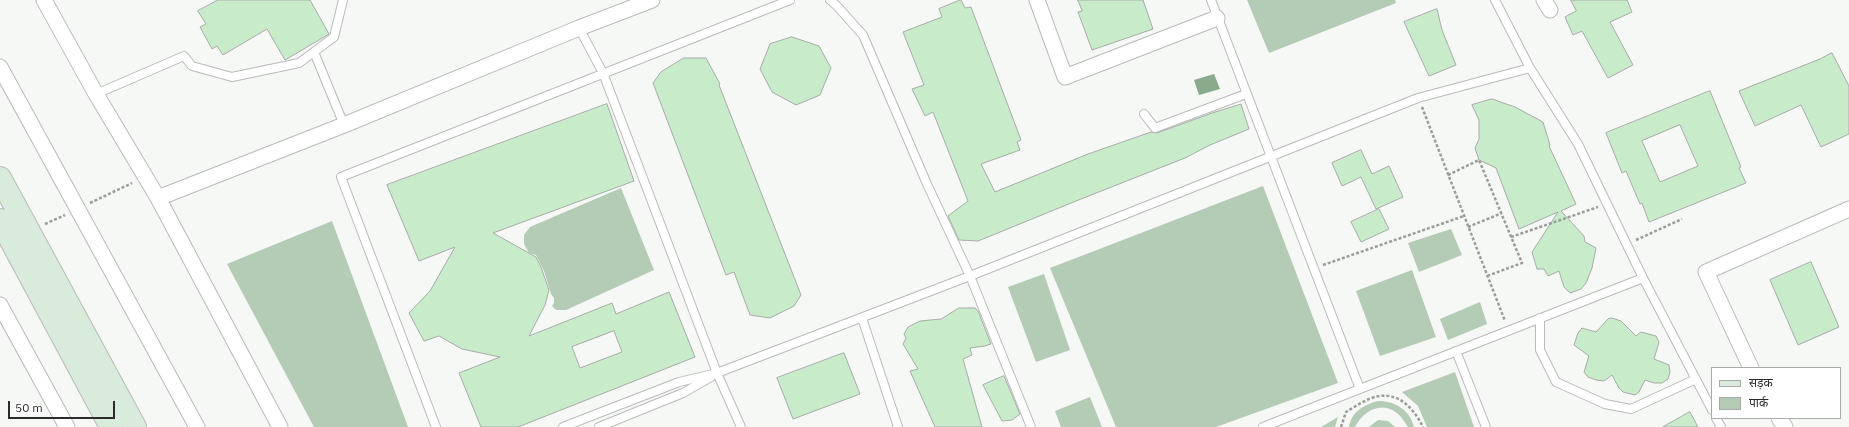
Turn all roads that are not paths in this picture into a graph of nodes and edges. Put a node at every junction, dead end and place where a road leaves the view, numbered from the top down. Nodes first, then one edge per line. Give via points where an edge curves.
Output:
1 (44, 0) edge
2 (343, 0) edge
3 (652, 0) edge
4 (790, 0) edge
5 (830, 0) edge
6 (1037, 0) edge
7 (1211, 0) edge
8 (1495, 0) edge
9 (1217, 18) junction
10 (579, 28) junction
11 (314, 52) junction
12 (0, 67) edge
13 (1530, 68) junction
14 (603, 73) junction
15 (96, 94) junction
16 (1246, 94) junction
17 (1144, 114) dead end
18 (344, 125) junction
19 (1270, 157) junction
20 (0, 178) edge
21 (158, 198) junction
22 (1849, 209) edge
23 (0, 220) edge
24 (970, 276) junction
25 (1643, 278) junction
26 (0, 304) edge
27 (862, 318) junction
28 (1540, 318) junction
29 (1456, 351) junction
30 (1751, 367) edge
31 (717, 373) junction
32 (1696, 379) junction
33 (1360, 389) junction
34 (1711, 408) edge
35 (67, 427) edge
36 (111, 427) edge
37 (135, 427) edge
38 (197, 427) edge
39 (280, 427) edge
40 (436, 427) edge
41 (563, 427) edge
42 (599, 427) edge
43 (741, 427) edge
44 (898, 427) edge
45 (1031, 427) edge
46 (1263, 427) edge
47 (1486, 427) edge

1 - 15 street
2 - 11 lane via 334,37
3 - 10 street
4 - 14 lane
5 - 24 lane via 863,36
6 - 9 street via 1065,77
7 - 9 lane
8 - 13 lane
9 - 16 lane
10 - 14 lane
10 - 18 street
11 - 15 lane via 299,63 232,77 192,66 184,56
11 - 18 lane
12 - 38 street
13 - 19 lane via 1418,98
13 - 25 lane via 1578,144
14 - 31 lane
14 - 40 lane via 341,177
15 - 21 street
16 - 17 lane via 1155,128
16 - 19 lane
18 - 21 street
19 - 24 lane
19 - 33 lane
20 - 37 street
21 - 39 street
22 - 30 street via 1706,272
23 - 36 street
24 - 27 lane
24 - 45 lane
25 - 28 lane
25 - 32 lane
26 - 35 street
27 - 31 lane
27 - 44 lane
28 - 29 lane
28 - 32 lane via 1540,350 1556,382 1605,404 1631,410
29 - 33 lane
29 - 47 lane
31 - 41 lane via 679,382
31 - 42 lane via 683,393
31 - 43 lane
32 - 34 lane
33 - 46 lane

